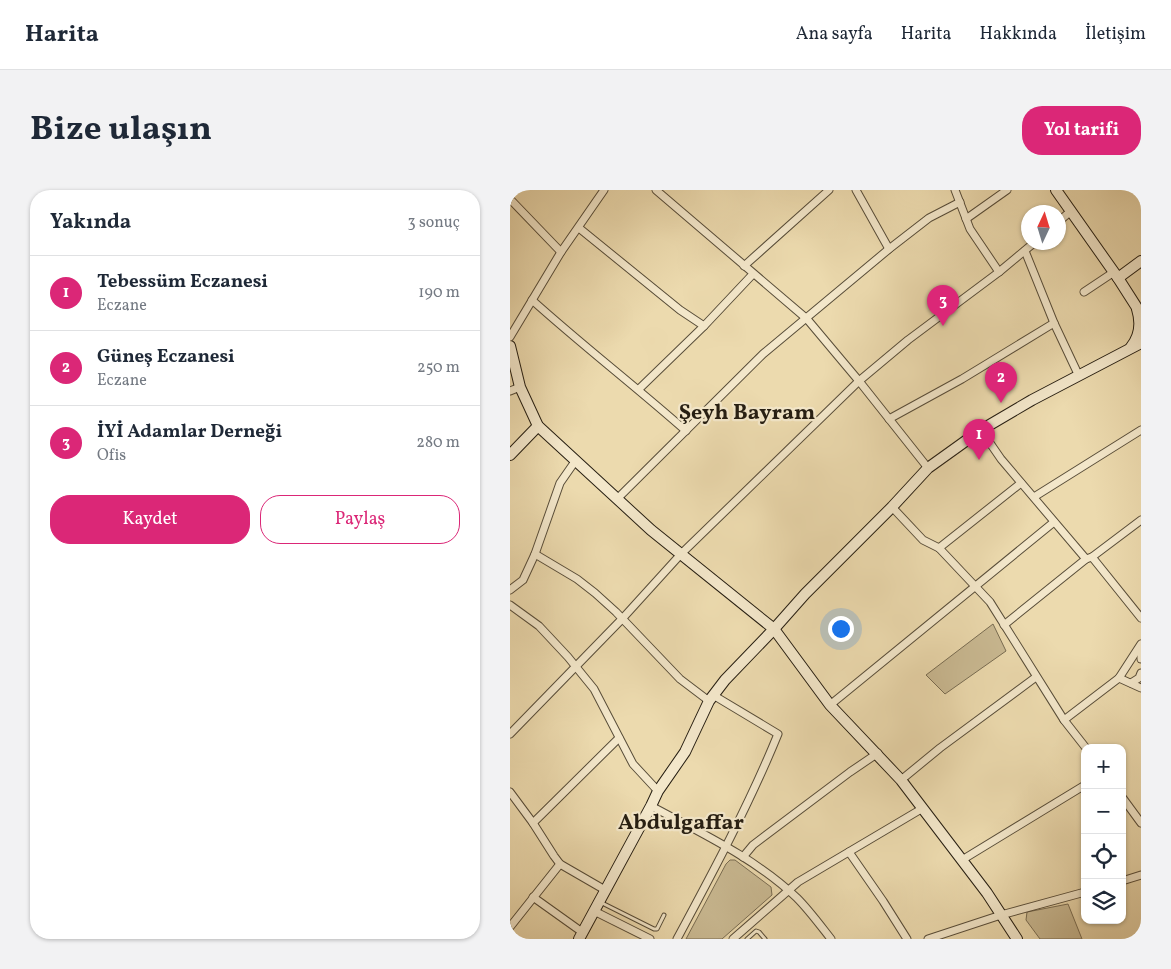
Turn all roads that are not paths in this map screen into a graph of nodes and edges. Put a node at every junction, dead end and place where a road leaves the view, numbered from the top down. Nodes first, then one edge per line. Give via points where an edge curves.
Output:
1 (603, 190) edge
2 (656, 190) edge
3 (829, 190) edge
4 (856, 190) edge
5 (954, 190) edge
6 (1007, 190) edge
7 (1059, 191) edge
8 (510, 200) edge
9 (960, 202) junction
10 (1071, 211) junction
11 (1066, 215) edge
12 (966, 219) junction
13 (579, 228) junction
14 (889, 249) junction
15 (1025, 251) joint
16 (561, 252) junction
17 (1141, 261) edge
18 (744, 266) junction
19 (999, 272) junction
20 (753, 274) junction
21 (1116, 275) junction
22 (1084, 292) dead end
23 (532, 300) junction
24 (1140, 311) edge
25 (807, 319) junction
26 (1054, 324) junction
27 (704, 326) junction
28 (510, 337) edge
29 (510, 346) edge
30 (1138, 346) edge
31 (1078, 374) junction
32 (859, 381) junction
33 (515, 389) edge
34 (639, 389) junction
35 (889, 419) junction
36 (538, 426) junction
37 (981, 430) junction
38 (1141, 430) edge
39 (686, 431) junction
40 (510, 455) edge
41 (576, 460) junction
42 (928, 468) junction
43 (1021, 483) junction
44 (1034, 497) junction
45 (617, 499) junction
46 (892, 507) junction
47 (1054, 522) junction
48 (1140, 524) edge
49 (939, 548) junction
50 (535, 554) junction
51 (681, 554) junction
52 (1089, 558) junction
53 (976, 587) junction
54 (510, 590) edge
55 (510, 605) edge
56 (1141, 618) edge
57 (622, 619) junction
58 (1004, 625) junction
59 (774, 629) junction
60 (1141, 646) edge
61 (1141, 659) edge
62 (576, 666) junction
63 (1141, 673) edge
64 (1036, 677) junction
65 (1119, 678) junction
66 (1131, 683) junction
67 (1141, 688) edge
68 (711, 698) junction
69 (830, 705) junction
70 (1064, 720) junction
71 (510, 734) edge
72 (619, 738) junction
73 (1083, 744) edge
74 (878, 753) junction
75 (901, 780) junction
76 (1081, 787) edge
77 (658, 791) junction
78 (510, 792) edge
79 (1126, 802) edge
80 (651, 806) junction
81 (923, 808) junction
82 (533, 823) junction
83 (1141, 823) edge
84 (726, 846) junction
85 (849, 852) junction
86 (743, 857) junction
87 (962, 860) junction
88 (560, 864) junction
89 (1141, 875) edge
90 (1126, 880) edge
91 (605, 890) junction
92 (787, 890) junction
93 (1081, 893) edge
94 (533, 897) junction
95 (599, 901) junction
96 (594, 911) junction
97 (664, 915) dead end
98 (1001, 915) junction
99 (510, 927) edge
100 (742, 931) junction
101 (580, 936) edge
102 (747, 938) edge
103 (650, 939) edge
104 (677, 939) edge
105 (733, 939) edge
106 (765, 939) edge
107 (831, 939) edge
108 (907, 939) edge
109 (928, 939) edge
110 (1017, 939) edge

1 - 13 street
2 - 18 street
3 - 18 street
4 - 14 street
5 - 9 street
6 - 12 street
7 - 10 main road
8 - 16 street
9 - 12 street
9 - 14 street via 929,218
10 - 11 street
10 - 21 main road
12 - 19 street
13 - 16 street
13 - 27 street
14 - 25 street
15 - 19 street
15 - 26 street
16 - 23 street
17 - 21 main road
18 - 20 street
19 - 32 street
20 - 25 street
20 - 27 street
21 - 22 street
21 - 24 main road
23 - 28 street
23 - 34 street
24 - 30 main road
25 - 32 street
25 - 39 street via 763,354
26 - 31 street
26 - 35 street
27 - 34 street
29 - 33 main road
30 - 31 main road
31 - 37 main road
32 - 35 street
32 - 51 street
33 - 36 main road
34 - 39 street
35 - 42 street
36 - 40 main road
36 - 41 main road
37 - 42 main road
37 - 43 street
38 - 44 street
39 - 45 street
41 - 45 main road
41 - 50 street via 560,483
42 - 46 main road
43 - 44 street
43 - 49 street
44 - 47 street
45 - 51 main road
46 - 49 street via 923,540
46 - 59 main road
47 - 52 street
47 - 53 street
48 - 52 street
49 - 53 street
50 - 54 street via 523,580
50 - 57 street via 595,593
51 - 57 street
51 - 59 main road
52 - 56 street
52 - 58 street
53 - 58 street
53 - 69 street
55 - 62 street via 539,626
57 - 62 street
57 - 68 street via 680,679
58 - 64 street
59 - 68 main road
59 - 69 main road
60 - 61 street
60 - 65 street
62 - 71 street
62 - 72 street via 594,689
63 - 66 street
64 - 70 street
64 - 75 street
65 - 66 street
65 - 70 street
66 - 67 street
68 - 77 main road via 685,752
68 - 84 street via 778,734
69 - 74 main road
70 - 73 street
72 - 77 street via 633,764
72 - 82 street
74 - 75 main road
74 - 86 street via 777,826
75 - 81 main road
76 - 87 street
77 - 80 main road
78 - 82 street
79 - 83 street
80 - 84 street
80 - 91 main road
81 - 85 street
81 - 87 main road
82 - 88 street
84 - 86 street
84 - 104 street
85 - 92 street
85 - 108 street
86 - 92 street
87 - 98 main road
88 - 91 street
88 - 94 street
89 - 90 street
91 - 95 main road
92 - 100 street
92 - 107 street
93 - 98 street
94 - 99 street
94 - 101 street
95 - 96 main road
95 - 97 lane via 654,929
96 - 101 main road
96 - 103 street
98 - 109 street
98 - 110 main road
100 - 102 lane
100 - 105 street
102 - 106 lane via 758,931

